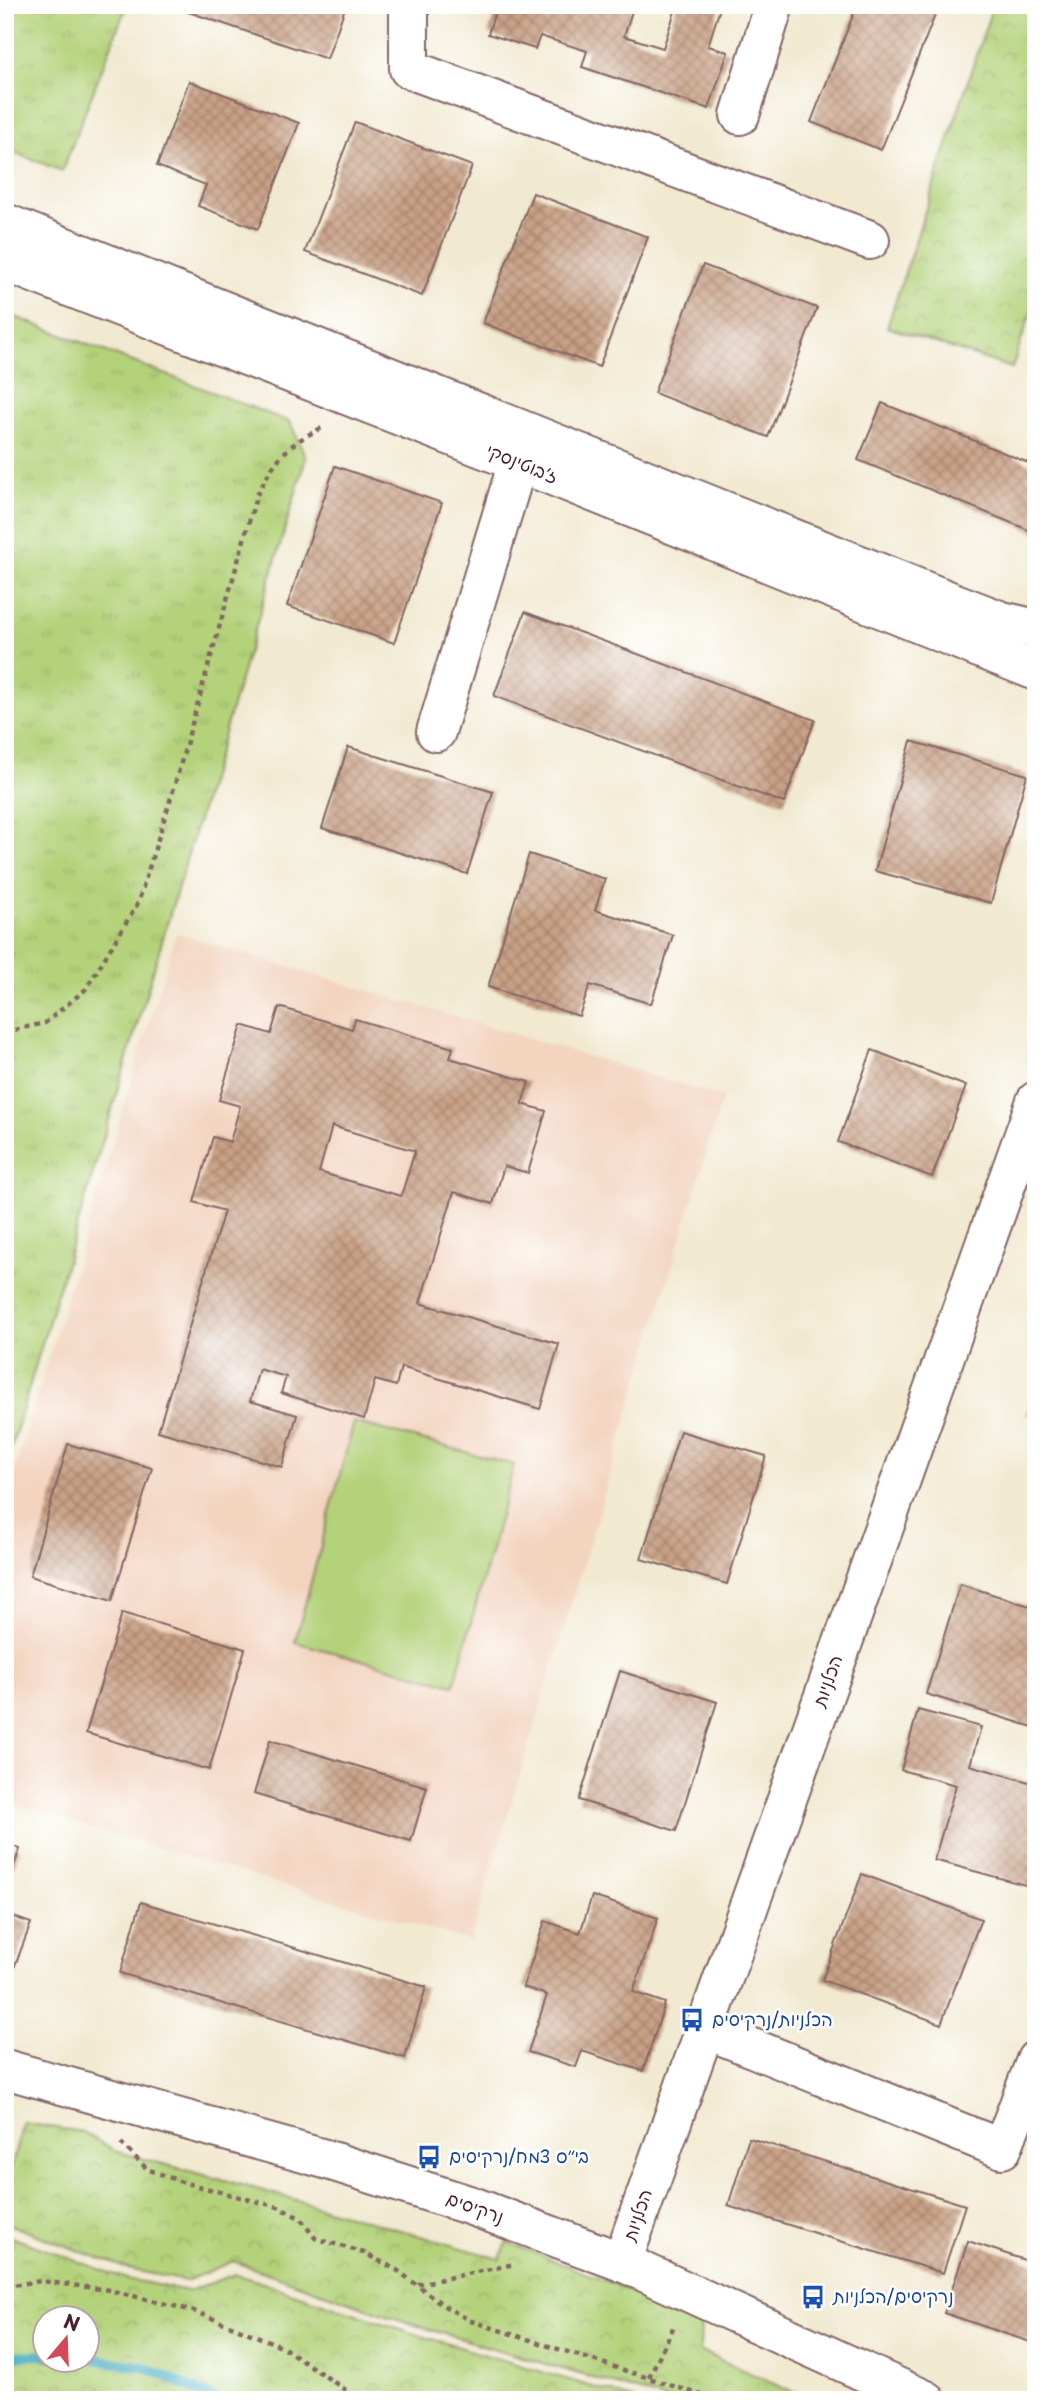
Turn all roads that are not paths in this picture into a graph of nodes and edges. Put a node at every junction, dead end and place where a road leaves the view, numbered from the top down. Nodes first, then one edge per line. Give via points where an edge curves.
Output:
1 (409, 5) edge
2 (775, 5) edge
3 (740, 115) dead end
4 (5, 223) edge
5 (870, 240) dead end
6 (5, 262) edge
7 (518, 462) junction
8 (1036, 629) edge
9 (1036, 671) edge
10 (436, 732) dead end
11 (1036, 1101) edge
12 (703, 2028) junction
13 (1036, 2060) edge
14 (5, 2069) edge
15 (622, 2262) junction
16 (926, 2400) edge

1 - 5 street via 409,69
2 - 3 street
4 - 8 street, ז׳בוטינסקי via 956,603
6 - 7 street, ז׳בוטינסקי
7 - 9 street, ז׳בוטינסקי
7 - 10 street
11 - 12 street, הכלניות
12 - 13 street via 1002,2149
12 - 15 street, הכלניות
14 - 15 street, נרקיסים via 388,2179
15 - 16 street, נרקיסים

